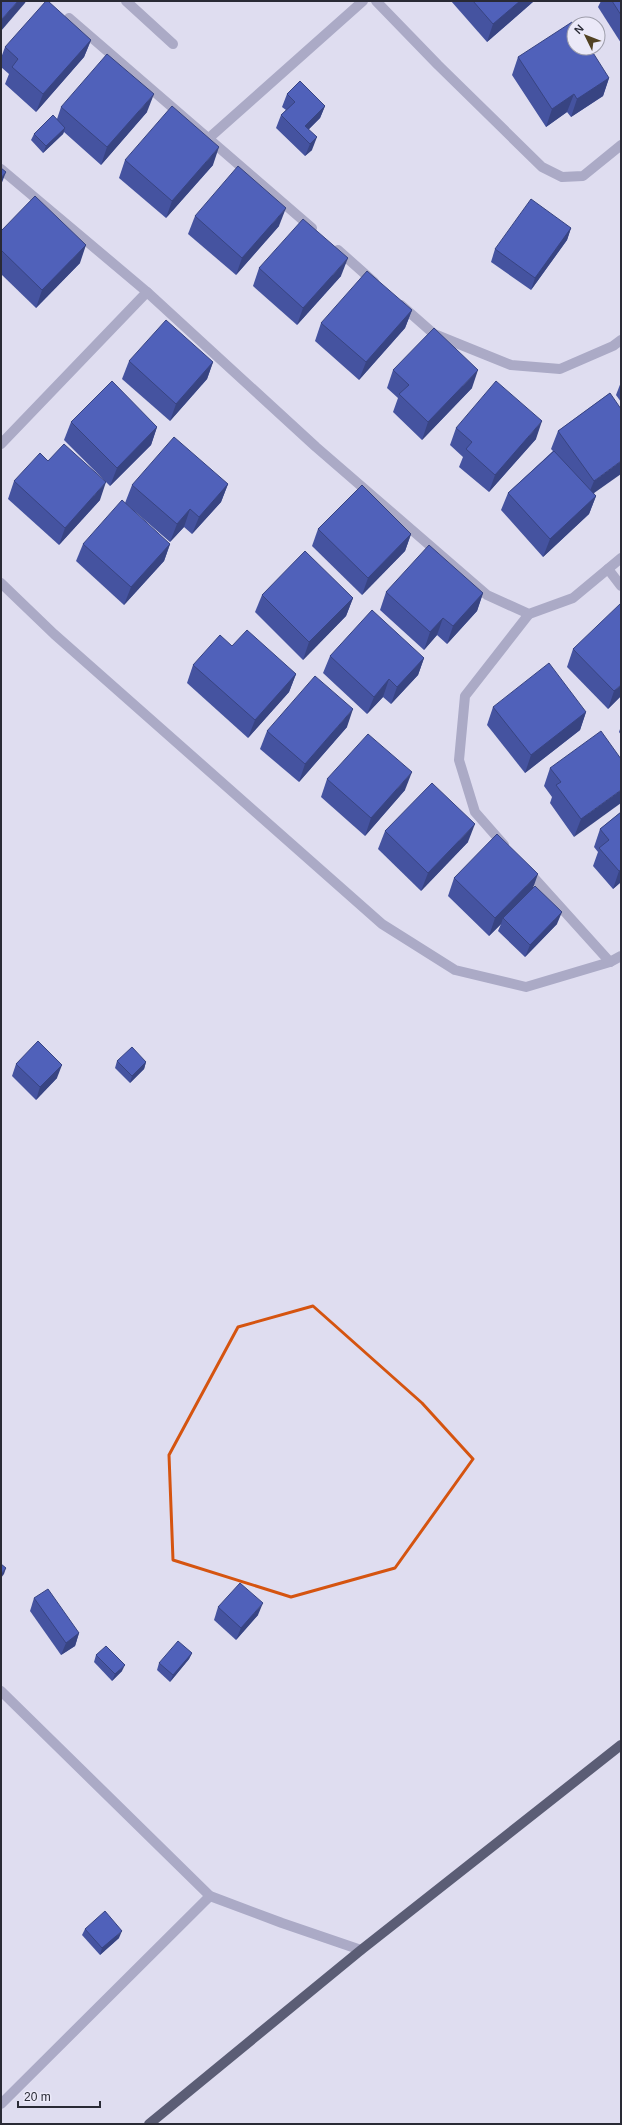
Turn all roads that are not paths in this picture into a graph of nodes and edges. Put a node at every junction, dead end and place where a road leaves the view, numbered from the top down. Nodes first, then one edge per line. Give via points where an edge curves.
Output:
1 (126, 1) edge
2 (363, 1) edge
3 (376, 1) edge
4 (69, 18) edge
5 (173, 44) dead end
6 (209, 138) junction
7 (621, 145) edge
8 (1, 169) edge
9 (381, 288) edge
10 (147, 292) junction
11 (393, 298) edge
12 (621, 340) edge
13 (1, 444) edge
14 (621, 558) edge
15 (608, 569) junction
16 (1, 583) edge
17 (621, 586) edge
18 (529, 614) junction
19 (510, 851) edge
20 (520, 862) edge
21 (621, 956) edge
22 (610, 962) junction
23 (1, 1690) edge
24 (621, 1745) edge
25 (210, 1896) junction
26 (361, 1950) junction
27 (1, 2104) edge
28 (149, 2124) edge

1 - 5 street
2 - 6 street
3 - 7 street via 542,167 562,177 583,176
4 - 6 street
6 - 9 street
8 - 10 street
10 - 13 street
10 - 18 street via 316,447 487,595
11 - 12 street via 434,334 511,365 560,369
14 - 15 street
15 - 17 street
15 - 18 street via 573,598
16 - 22 street via 54,634 382,924 455,970 526,987
18 - 19 street via 465,696 459,760 475,812
20 - 22 street
21 - 22 street
23 - 25 street
24 - 26 main road
25 - 26 street
25 - 27 street
26 - 28 main road

